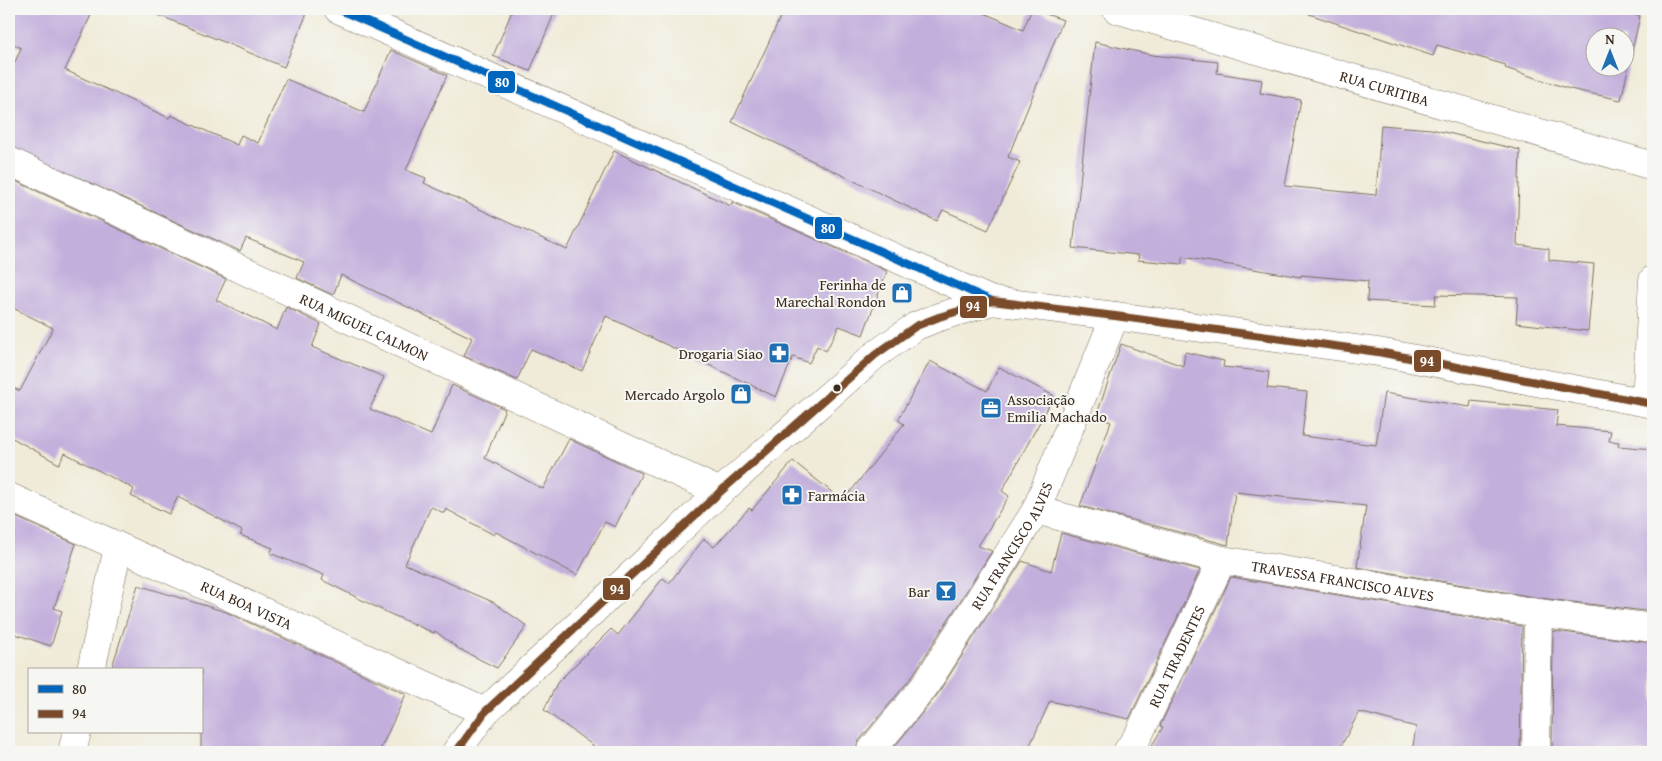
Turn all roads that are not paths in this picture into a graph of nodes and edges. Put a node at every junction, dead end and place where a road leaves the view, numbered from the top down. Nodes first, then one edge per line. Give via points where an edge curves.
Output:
1 (338, 9) edge
2 (1116, 9) edge
3 (9, 161) edge
4 (1653, 166) edge
5 (1653, 280) edge
6 (992, 302) junction
7 (1115, 316) junction
8 (1650, 402) edge
9 (720, 492) junction
10 (9, 497) edge
11 (1036, 510) junction
12 (118, 548) junction
13 (1222, 560) junction
14 (1538, 613) junction
15 (1653, 628) edge
16 (91, 668) edge
17 (485, 712) junction
18 (76, 734) edge
19 (72, 752) edge
20 (456, 752) edge
21 (870, 752) edge
22 (1127, 752) edge
23 (1536, 752) edge

1 - 6 street
2 - 4 street, RUA CURITIBA
3 - 9 street, RUA MIGUEL CALMON
5 - 8 street
6 - 7 street
6 - 9 street via 939,316 896,339
7 - 8 street via 1378,352
7 - 11 street, RUA FRANCISCO ALVES
9 - 17 street
10 - 12 street, RUA BOA VISTA
11 - 13 street, TRAVESSA FRANCISCO ALVES
11 - 21 street, RUA FRANCISCO ALVES via 924,688
12 - 16 street
12 - 17 street, RUA BOA VISTA
13 - 14 street, TRAVESSA FRANCISCO ALVES
13 - 22 street, RUA TIRADENTES via 1139,734
14 - 15 street, TRAVESSA FRANCISCO ALVES
14 - 23 street
17 - 20 street
18 - 19 street

